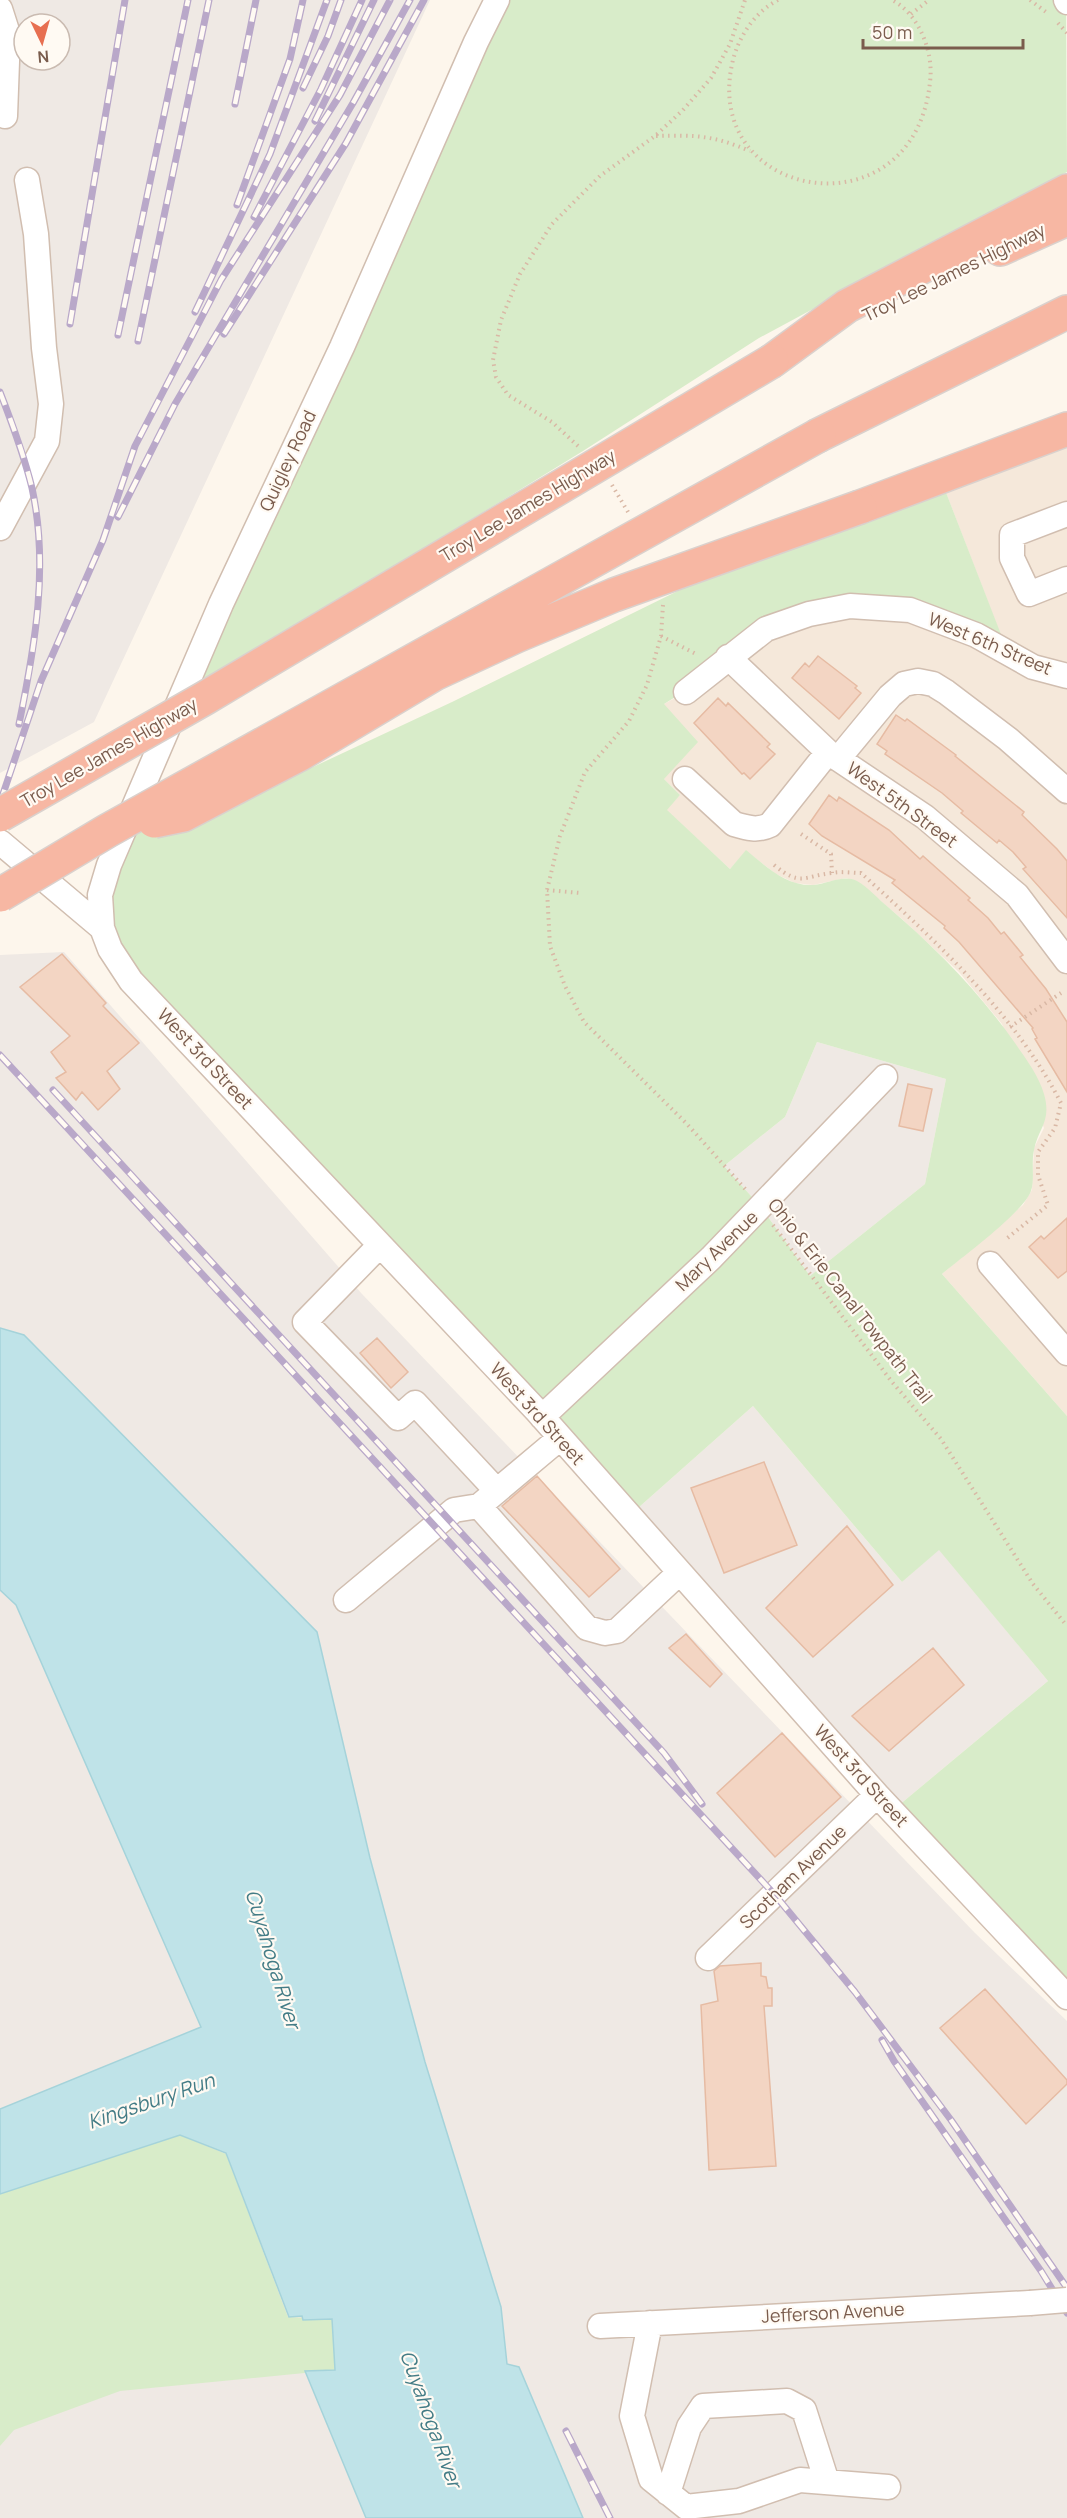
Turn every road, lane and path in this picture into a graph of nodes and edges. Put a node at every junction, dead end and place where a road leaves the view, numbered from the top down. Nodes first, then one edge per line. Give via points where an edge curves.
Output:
1 (497, 0) edge
2 (745, 0) edge
3 (778, 0) edge
4 (892, 0) edge
5 (929, 0) edge
6 (0, 9) edge
7 (911, 14) junction
8 (732, 40) junction
9 (739, 43) junction
10 (5, 116) dead end
11 (655, 136) junction
12 (750, 152) junction
13 (27, 180) dead end
14 (1067, 191) edge
15 (1067, 219) edge
16 (1067, 312) edge
17 (772, 361) junction
18 (552, 422) dead end
19 (1067, 429) edge
20 (1067, 514) edge
21 (0, 528) edge
22 (1067, 579) edge
23 (728, 657) junction
24 (703, 663) dead end
25 (1067, 676) edge
26 (686, 692) dead end
27 (833, 755) junction
28 (685, 779) dead end
29 (1067, 791) edge
30 (0, 815) edge
31 (107, 831) junction
32 (801, 834) dead end
33 (0, 842) edge
34 (774, 866) dead end
35 (832, 873) junction
36 (547, 890) junction
37 (580, 893) dead end
38 (0, 894) edge
39 (102, 928) junction
40 (1067, 961) edge
41 (1061, 993) dead end
42 (1010, 1027) junction
43 (885, 1077) dead end
44 (761, 1207) junction
45 (1005, 1240) dead end
46 (380, 1245) junction
47 (990, 1264) dead end
48 (1062, 1336) edge
49 (542, 1417) junction
50 (560, 1438) junction
51 (488, 1498) junction
52 (679, 1573) junction
53 (346, 1600) dead end
54 (1067, 1626) edge
55 (878, 1796) junction
56 (708, 1958) dead end
57 (1067, 1997) edge
58 (1067, 2300) edge
59 (650, 2323) junction
60 (600, 2326) dead end
61 (827, 2482) junction
62 (888, 2487) dead end
63 (668, 2493) junction

1 - 39 street, Quigley Road via 342,347 221,604 109,865 100,895
2 - 8 path
3 - 9 path via 756,17
4 - 7 path
5 - 7 path
6 - 10 street via 8,34
7 - 12 path via 922,36 931,77 923,119 902,153 867,176 827,185 786,176
8 - 9 path
8 - 11 path via 711,78
9 - 12 path via 729,73 729,94 741,138
11 - 12 path via 701,135 725,140
11 - 18 path via 600,177 552,224 520,274 501,320 494,360 496,377 508,395
13 - 21 street via 36,234 51,404 47,441
14 - 17 highway via 847,306
15 - 17 highway, Troy Lee James Highway
16 - 31 highway, bridge via 819,435
17 - 30 highway, Troy Lee James Highway, bridge via 205,698
19 - 31 highway, bridge via 614,595 516,636 434,674 300,754 183,815
20 - 22 street via 1012,535 1012,558 1029,594
23 - 25 street, West 6th Street via 766,629 809,614 850,606 910,610 976,635 1033,667
23 - 26 street, West 6th Street
23 - 27 street, West 5th Street
24 - 36 path, Ohio & Erie Canal Towpath Trail via 697,654 661,636 646,685 629,721 585,772 560,836
27 - 28 street via 764,828 734,824
27 - 29 street via 890,696 904,684 918,681 946,692
27 - 40 street, West 5th Street via 925,818 1017,895
31 - 38 highway, bridge
32 - 35 path via 831,854
33 - 39 street, West 3rd Street
34 - 35 path via 787,876 808,879
35 - 42 path via 861,873 975,983
36 - 37 path
36 - 44 path, Ohio & Erie Canal Towpath Trail via 550,946 584,1022 687,1124
39 - 46 street, West 3rd Street via 110,949 131,981
41 - 42 path
42 - 45 path via 1046,1074 1061,1103 1055,1128 1038,1152 1038,1175 1048,1205
43 - 44 street, Mary Avenue
44 - 49 street, Mary Avenue
44 - 54 path, Ohio & Erie Canal Towpath Trail via 819,1288 941,1439 1033,1584
46 - 49 street, West 3rd Street
46 - 51 street via 305,1322 398,1418 414,1403
47 - 48 street
49 - 50 street, West 3rd Street
50 - 51 street
50 - 52 street, West 3rd Street
51 - 52 street via 587,1628 604,1633 617,1631
51 - 53 street via 454,1510
52 - 55 street, West 3rd Street
55 - 56 street, Scotham Avenue
55 - 57 street, West 3rd Street
58 - 59 street, Jefferson Avenue, bridge
59 - 60 street, Jefferson Avenue
59 - 63 street via 632,2416 651,2479
61 - 62 street
61 - 63 street via 800,2480 740,2501 686,2507
61 - 63 street via 804,2410 788,2401 763,2401 703,2406 688,2427

